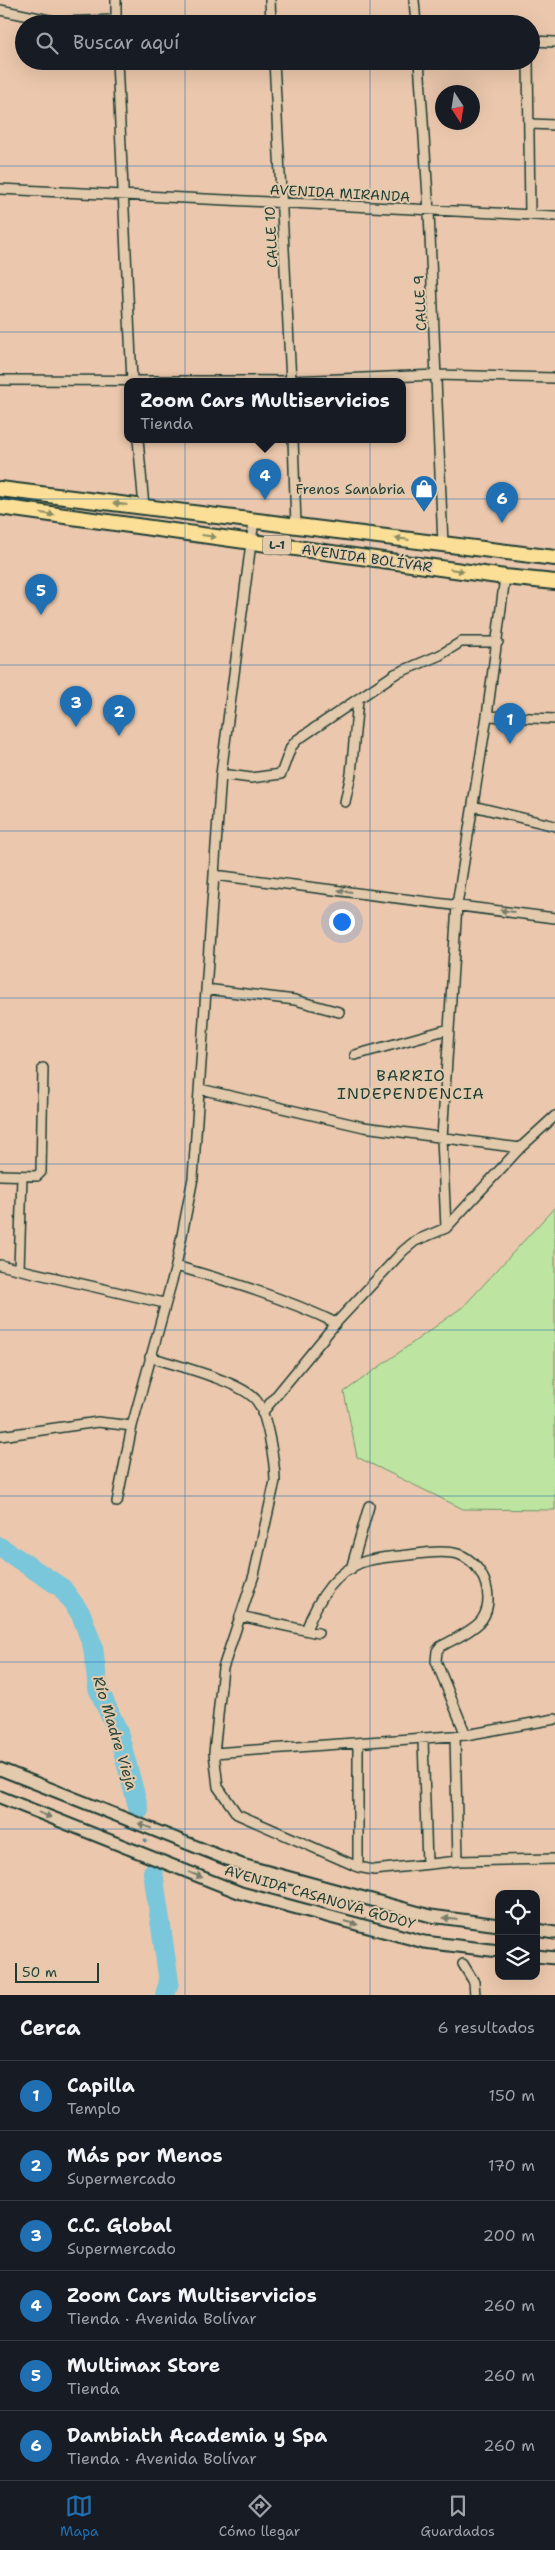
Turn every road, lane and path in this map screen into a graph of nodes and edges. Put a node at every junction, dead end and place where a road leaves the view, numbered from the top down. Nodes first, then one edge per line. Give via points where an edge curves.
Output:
1 (116, 0) edge
2 (270, 0) edge
3 (414, 0) edge
4 (0, 10) edge
5 (25, 15) edge
6 (116, 15) edge
7 (271, 15) edge
8 (415, 15) edge
9 (540, 41) edge
10 (555, 42) edge
11 (118, 70) edge
12 (275, 70) edge
13 (420, 70) edge
14 (528, 70) edge
15 (530, 124) junction
16 (555, 126) edge
17 (0, 190) edge
18 (123, 195) junction
19 (283, 204) junction
20 (429, 212) junction
21 (530, 215) junction
22 (555, 216) edge
23 (437, 375) junction
24 (132, 378) edge
25 (291, 378) edge
26 (364, 378) edge
27 (555, 378) edge
28 (0, 380) edge
29 (124, 381) edge
30 (138, 443) edge
31 (293, 443) edge
32 (0, 489) edge
33 (0, 507) edge
34 (144, 507) junction
35 (254, 520) junction
36 (296, 525) junction
37 (251, 542) junction
38 (443, 545) junction
39 (555, 558) edge
40 (505, 577) junction
41 (555, 582) edge
42 (498, 642) junction
43 (358, 700) junction
44 (487, 716) junction
45 (555, 719) edge
46 (221, 774) junction
47 (345, 802) dead end
48 (473, 806) junction
49 (555, 826) edge
50 (214, 875) junction
51 (457, 905) junction
52 (555, 918) edge
53 (206, 989) junction
54 (339, 1012) dead end
55 (449, 1029) junction
56 (355, 1055) dead end
57 (43, 1068) dead end
58 (200, 1089) junction
59 (555, 1116) edge
60 (442, 1138) junction
61 (520, 1148) junction
62 (0, 1175) edge
63 (22, 1176) junction
64 (446, 1228) junction
65 (0, 1265) edge
66 (176, 1266) junction
67 (19, 1269) junction
68 (164, 1304) junction
69 (336, 1323) junction
70 (150, 1357) junction
71 (262, 1413) junction
72 (132, 1426) junction
73 (0, 1436) edge
74 (116, 1502) dead end
75 (369, 1506) dead end
76 (351, 1569) junction
77 (240, 1616) junction
78 (306, 1630) junction
79 (318, 1633) dead end
80 (555, 1719) edge
81 (455, 1736) junction
82 (466, 1736) junction
83 (423, 1738) junction
84 (358, 1743) junction
85 (214, 1753) junction
86 (0, 1769) edge
87 (0, 1797) edge
88 (555, 1859) edge
89 (458, 1861) junction
90 (427, 1864) junction
91 (358, 1868) junction
92 (495, 1924) edge
93 (540, 1931) edge
94 (555, 1933) edge
95 (495, 1951) edge
96 (540, 1956) edge
97 (555, 1958) edge
98 (463, 1964) dead end
99 (475, 1995) edge

1 - 6 street
2 - 7 street
3 - 8 street
4 - 5 street
9 - 10 street
11 - 18 street
12 - 19 street, CALLE 10
13 - 20 street, CALLE 9
14 - 15 street
15 - 16 street
15 - 21 street
17 - 18 street, AVENIDA MIRANDA
18 - 19 street, AVENIDA MIRANDA
18 - 24 street
19 - 20 street, AVENIDA MIRANDA
19 - 25 street, CALLE 10
20 - 21 street, AVENIDA MIRANDA
20 - 23 street, CALLE 9
21 - 22 street, AVENIDA MIRANDA
23 - 26 street
23 - 27 street
23 - 38 street, CALLE 9
28 - 29 street
30 - 34 street
31 - 36 street
34 -> 32 main road, AVENIDA BOLÍVAR / L-1
33 -> 37 main road, AVENIDA BOLÍVAR / L-1
34 - 35 main road, AVENIDA BOLÍVAR / L-1
35 - 36 main road, AVENIDA BOLÍVAR / L-1
35 - 37 street
38 -> 36 main road, AVENIDA BOLÍVAR / L-1
37 -> 40 main road, AVENIDA BOLÍVAR / L-1
37 - 46 street
38 - 39 main road, AVENIDA BOLÍVAR / L-1
40 - 41 main road, AVENIDA BOLÍVAR / L-1
40 - 42 street
42 - 43 street via 462,642 395,674
42 - 44 street
43 - 46 street via 297,740 281,774 251,778
43 - 47 street
44 - 45 street
44 - 48 street
46 - 50 street
48 - 49 street
48 - 51 street
51 -> 50 street
50 - 53 street
52 -> 51 street
51 - 55 street
53 - 54 street via 295,1000
53 - 58 street
55 - 56 street
55 - 60 street
57 - 63 street via 41,1172 37,1176
58 - 60 street via 364,1127
58 - 66 street via 193,1178
59 - 61 street
60 - 61 street
60 - 64 street
61 - 64 street
62 - 63 street
63 - 67 street
64 - 69 street via 415,1241 402,1251
65 - 67 street
66 - 68 street
66 - 69 street via 306,1308
67 - 68 street
68 - 70 street
69 - 71 street
70 - 71 street via 199,1372 247,1392 257,1401
70 - 72 street
71 - 77 street via 275,1481 254,1575
72 - 73 street via 98,1422
72 - 74 street
75 - 76 street
76 - 78 street via 314,1607
76 - 82 street via 380,1558 458,1554 472,1563 482,1576 488,1592 485,1616 477,1625 440,1647 436,1661
77 - 78 street
77 - 85 street via 223,1668
78 - 79 street
80 - 82 street
81 - 82 street
81 - 83 street
81 - 89 street
83 - 84 street
83 - 90 street
84 - 85 street
84 - 91 street
85 - 91 street via 218,1787 237,1814
92 -> 86 street, AVENIDA CASANOVA GODOY via 431,1916 242,1865
87 -> 95 street, AVENIDA CASANOVA GODOY via 241,1893 424,1942
88 - 89 street
89 - 90 street
90 - 91 street via 374,1870
93 - 94 street
96 - 97 street
98 - 99 street via 474,1982

